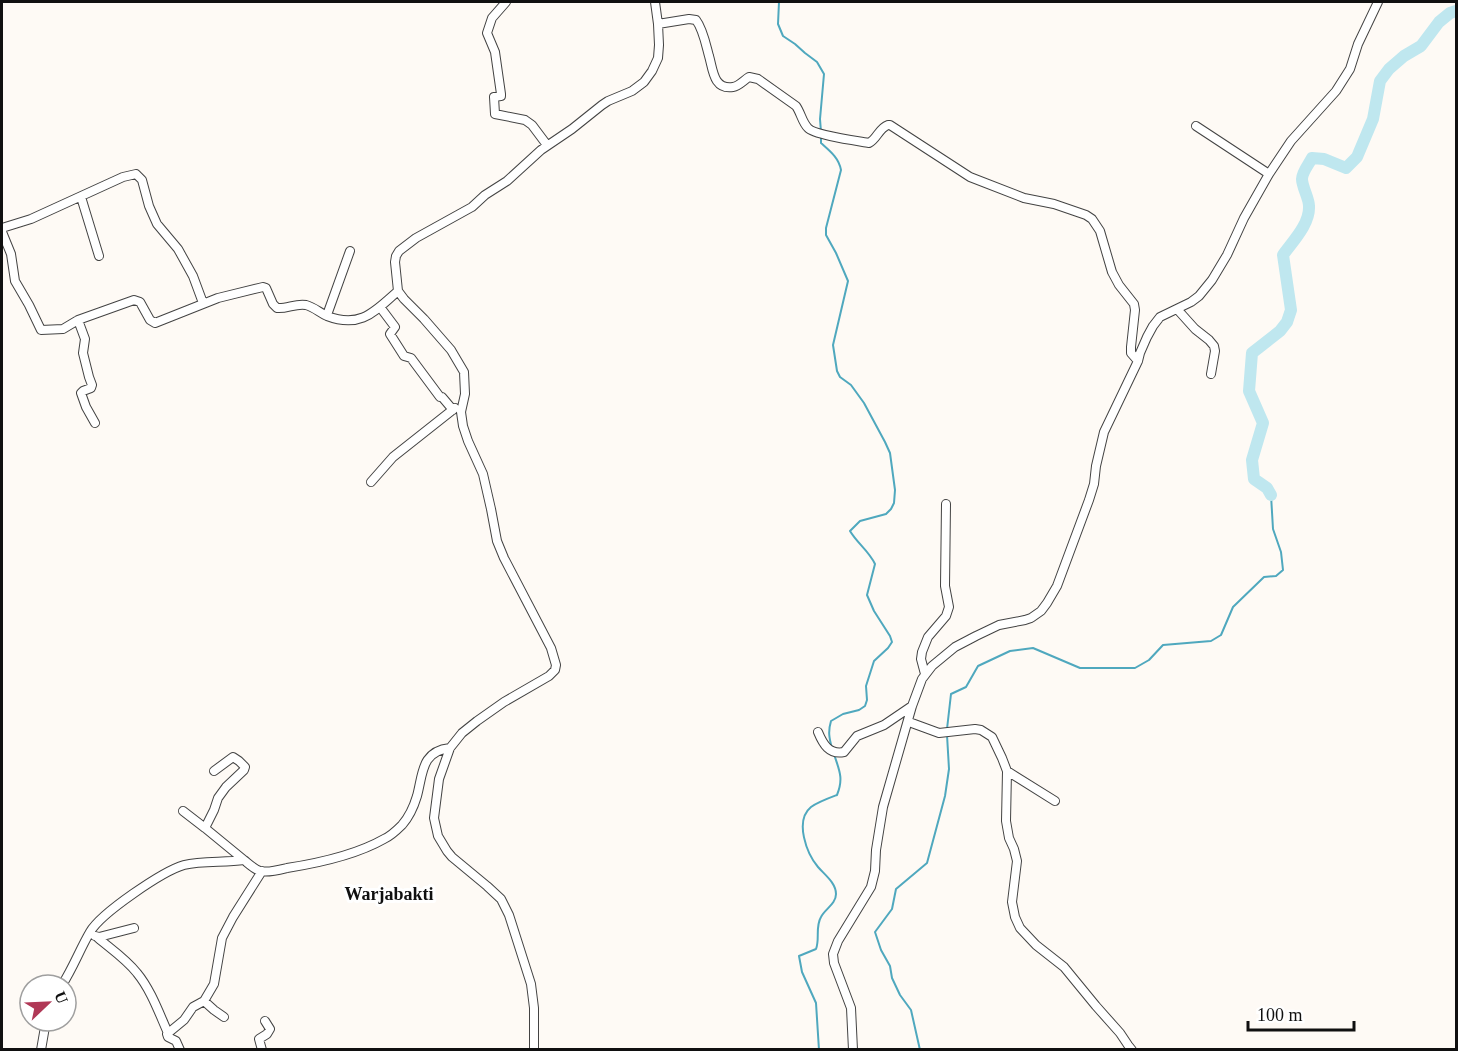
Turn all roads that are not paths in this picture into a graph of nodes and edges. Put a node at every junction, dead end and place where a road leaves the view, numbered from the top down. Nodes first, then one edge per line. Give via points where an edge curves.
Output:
1 (506, 2) edge
2 (655, 2) edge
3 (1378, 2) edge
4 (658, 24) junction
5 (1196, 126) dead end
6 (548, 145) junction
7 (1269, 174) junction
8 (81, 197) junction
9 (2, 230) edge
10 (350, 251) dead end
11 (99, 256) dead end
12 (398, 291) junction
13 (203, 303) junction
14 (380, 307) junction
15 (1177, 309) junction
16 (327, 315) junction
17 (78, 320) junction
18 (1138, 361) junction
19 (1211, 374) dead end
20 (463, 402) junction
21 (453, 410) junction
22 (95, 423) dead end
23 (370, 482) dead end
24 (946, 504) dead end
25 (925, 674) junction
26 (912, 706) junction
27 (909, 722) junction
28 (818, 732) dead end
29 (450, 747) junction
30 (214, 771) dead end
31 (1006, 771) junction
32 (1055, 801) dead end
33 (183, 811) dead end
34 (205, 828) junction
35 (244, 860) junction
36 (262, 871) junction
37 (134, 928) dead end
38 (91, 931) junction
39 (98, 938) junction
40 (68, 973) edge
41 (204, 1001) junction
42 (224, 1017) dead end
43 (265, 1021) dead end
44 (44, 1033) edge
45 (168, 1033) junction
46 (41, 1050) edge
47 (180, 1050) edge
48 (262, 1050) edge
49 (534, 1050) edge
50 (853, 1050) edge
51 (1132, 1050) edge

1 - 6 street via 487,30 495,52 501,94 494,97 495,114 525,120
2 - 4 street
3 - 7 street via 1350,69
4 - 6 street via 658,58 644,82 608,101
4 - 18 street via 696,20 711,70 719,83 734,87 749,78 758,79 796,106 808,128 814,131 869,143 884,126 890,125 970,177 1092,219 1100,231 1112,272 1134,303 1131,347
5 - 7 street
6 - 12 street via 472,207 427,230 399,251 395,262
7 - 15 street via 1212,280 1196,299
8 - 9 street
8 - 11 street
8 - 13 street via 123,177 137,175 157,224 178,249
9 - 17 street via 15,281 41,330 63,329
10 - 16 street
12 - 14 street
12 - 20 street via 457,358 465,376
13 - 16 street via 263,287 278,308 305,305
13 - 17 street via 155,323 140,302 134,300
14 - 16 street via 353,321
14 - 21 street via 395,327 390,334 404,356 411,358
15 - 18 street via 1153,326
15 - 19 street via 1214,346
17 - 22 street via 92,385 81,395
18 - 25 street via 1104,432 1089,500 1047,603 1031,618 1004,623 955,647
20 - 21 street
20 - 29 street via 463,426 483,474 500,549 556,665 549,676 477,721
21 - 23 street via 393,458
24 - 25 street via 945,586 949,606 922,652
25 - 26 street
26 - 27 street
26 - 28 street via 884,725 857,736 844,752 829,749
27 - 31 street via 939,733 975,729 987,733
27 - 50 street via 883,807 871,887 833,954 851,1008
29 - 36 street via 435,751 428,758 411,812 386,838 322,861
29 - 49 street via 439,779 434,818 438,837 453,857 501,899 509,915 531,984
30 - 34 street via 233,757 245,768 218,798
31 - 32 street
31 - 51 street via 1006,821 1017,861 1012,902 1015,917 1036,945 1064,967
33 - 34 street
34 - 35 street
35 - 36 street
35 - 38 street via 186,864 173,869 122,902
36 - 41 street via 222,938 214,984
37 - 39 street
38 - 39 street
38 - 40 street
39 - 45 street via 136,972
41 - 42 street
41 - 45 street
43 - 48 street via 271,1029 259,1039
44 - 46 street
45 - 47 street via 166,1036 177,1042

